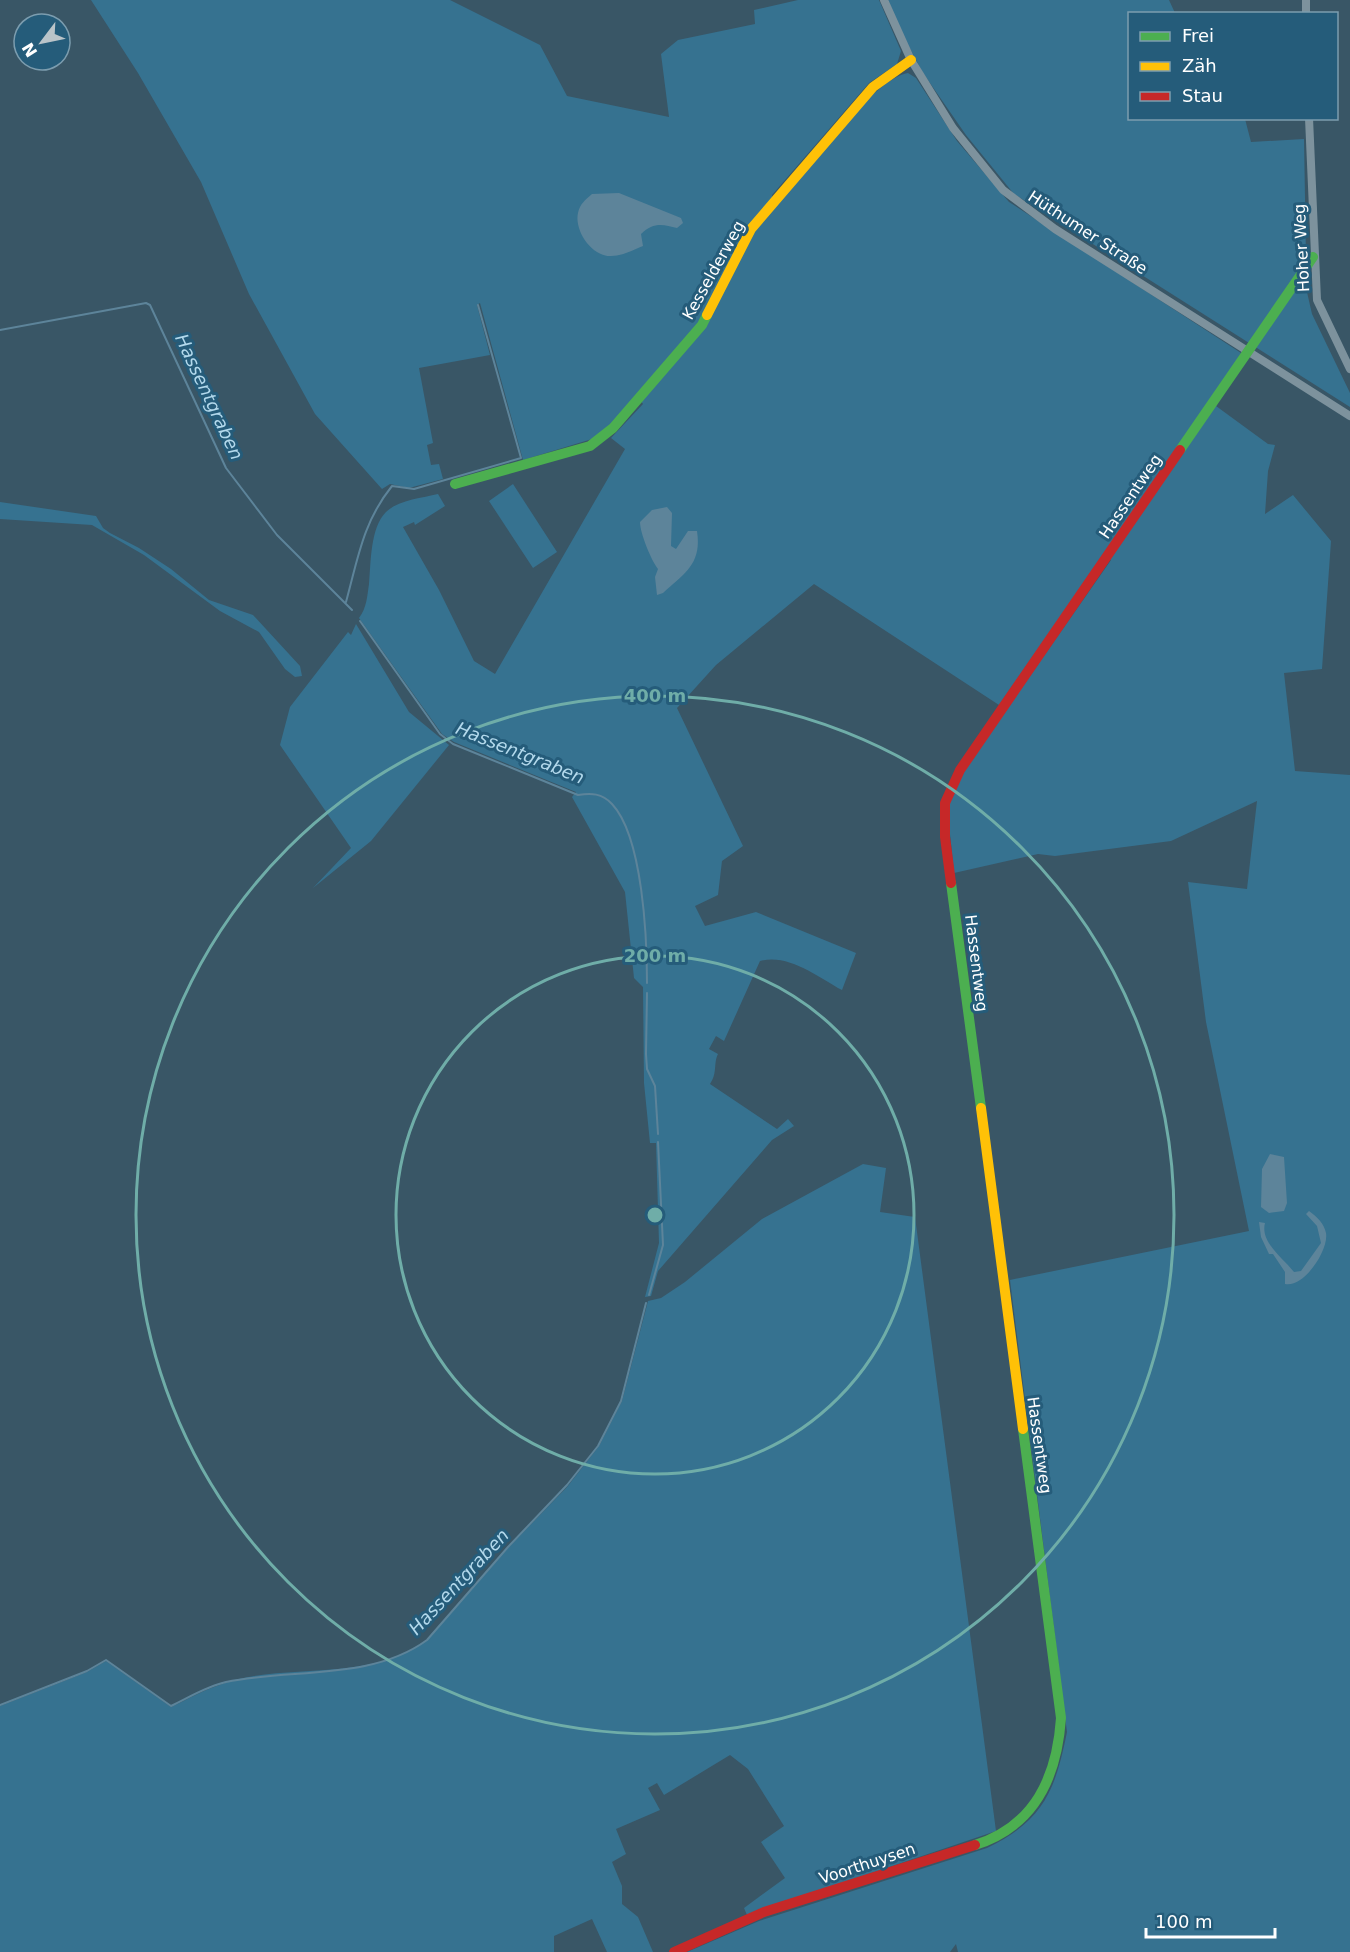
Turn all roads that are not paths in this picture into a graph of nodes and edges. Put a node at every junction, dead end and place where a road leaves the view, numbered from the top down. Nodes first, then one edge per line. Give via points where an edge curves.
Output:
1 (884, 0) edge
2 (910, 60) junction
3 (1310, 120) edge
4 (1313, 257) junction
5 (1247, 350) junction
6 (1350, 369) edge
7 (1350, 416) edge
8 (455, 484) dead end
9 (1051, 1780) joint
10 (674, 1952) edge

1 - 2 street, Hüthumer Straße
2 - 5 street, Hüthumer Straße via 953,128 1017,203
2 - 8 street, Kesselderweg via 873,87 751,229 702,325 614,428 590,446
3 - 4 street, Hoher Weg
4 - 5 street, Hassentweg
4 - 6 street, Hoher Weg via 1317,300
5 - 7 street, Hüthumer Straße
5 - 9 street, Hassentweg via 966,762 945,803 945,837 1062,1718 1060,1751
9 - 10 street, Voorthuysen via 1035,1805 994,1839 764,1912

